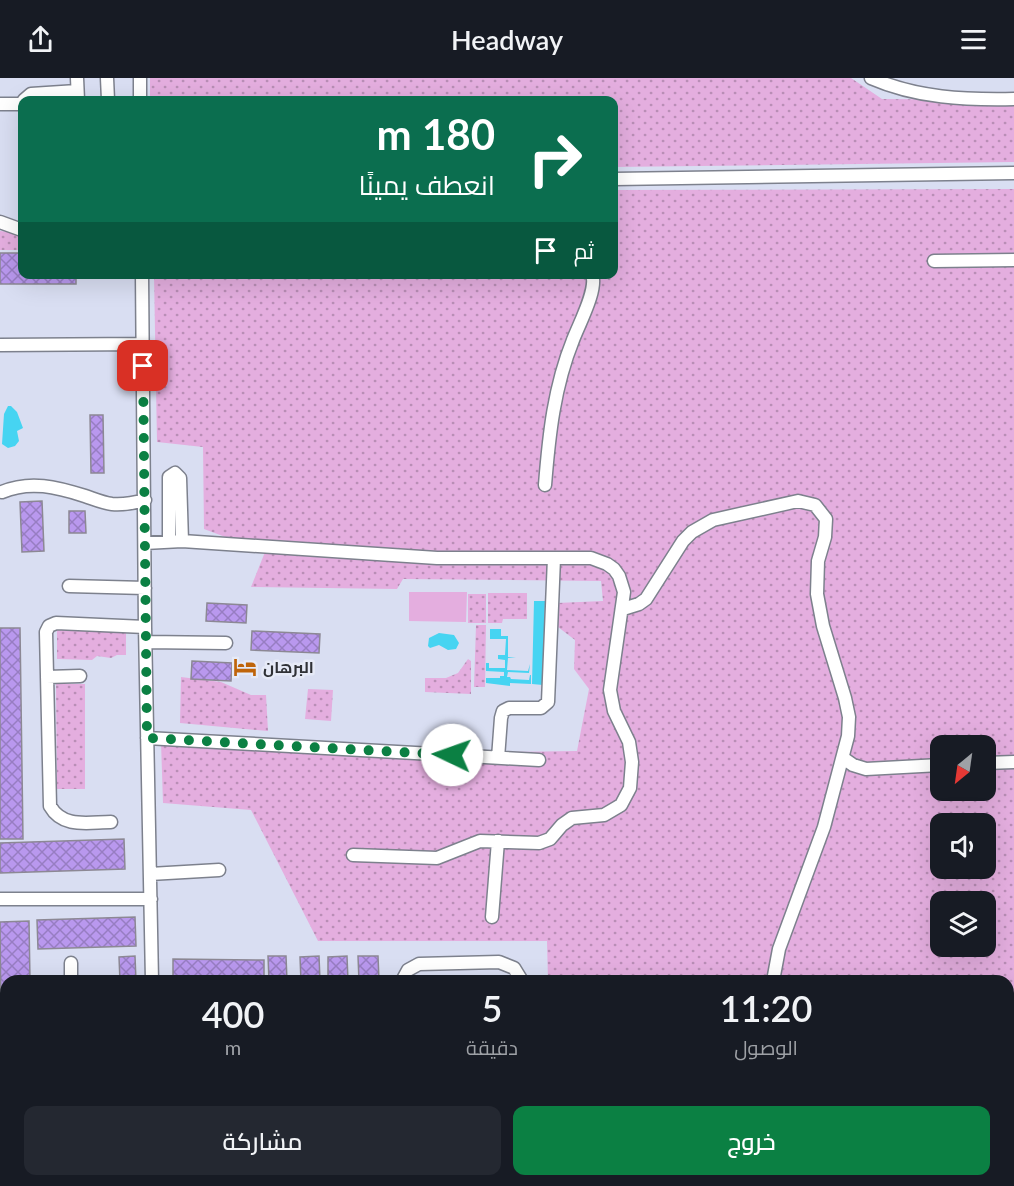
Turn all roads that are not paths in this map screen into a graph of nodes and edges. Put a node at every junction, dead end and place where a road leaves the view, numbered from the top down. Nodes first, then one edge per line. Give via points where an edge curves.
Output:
1 (77, 78) edge
2 (107, 78) edge
3 (140, 78) edge
4 (871, 78) edge
5 (29, 96) edge
6 (78, 96) edge
7 (108, 96) edge
8 (140, 96) edge
9 (1014, 99) edge
10 (18, 102) edge
11 (0, 104) edge
12 (1014, 172) edge
13 (618, 179) edge
14 (0, 222) edge
15 (18, 229) edge
16 (1014, 260) edge
17 (934, 261) dead end
18 (142, 279) edge
19 (593, 279) edge
20 (143, 344) junction
21 (0, 345) edge
22 (545, 485) dead end
23 (2, 492) dead end
24 (145, 500) junction
25 (145, 543) junction
26 (554, 558) junction
27 (69, 586) dead end
28 (145, 588) junction
29 (623, 609) junction
30 (146, 627) junction
31 (146, 642) junction
32 (226, 643) dead end
33 (80, 676) dead end
34 (47, 677) junction
35 (147, 738) junction
36 (498, 758) junction
37 (843, 758) junction
38 (539, 760) dead end
39 (1014, 762) edge
40 (996, 763) edge
41 (930, 766) edge
42 (111, 822) dead end
43 (498, 841) junction
44 (353, 855) dead end
45 (219, 870) dead end
46 (150, 874) junction
47 (0, 899) edge
48 (151, 899) junction
49 (492, 917) dead end
50 (71, 963) dead end
51 (71, 975) edge
52 (152, 975) edge
53 (405, 975) edge
54 (518, 975) edge
55 (774, 975) edge

1 - 6 lane
2 - 7 lane
3 - 8 lane
4 - 9 lane via 932,96
5 - 6 lane
10 - 11 lane
12 - 13 lane
14 - 15 lane
16 - 17 lane
18 - 20 lane
19 - 22 lane via 594,287 554,399
20 - 21 lane
20 - 24 lane
23 - 24 lane via 36,485 112,504
24 - 25 lane
25 - 26 lane via 176,541 437,558
25 - 28 lane
26 - 29 lane via 591,558 614,569 624,592
26 - 36 lane via 548,702 541,708 503,711
27 - 28 lane
28 - 30 lane
29 - 37 lane via 646,599 683,541 702,525 724,516 798,501 815,505 822,511 827,528 816,577 819,610 849,717
29 - 43 lane via 610,690 631,752 628,795 616,810 572,818 544,841
30 - 31 lane
30 - 34 lane via 51,625 46,632
31 - 32 lane
31 - 35 lane
33 - 34 lane
34 - 42 lane via 50,806 66,821
35 - 36 lane
35 - 46 lane
36 - 38 lane
37 - 41 lane via 866,769
37 - 55 lane via 824,827 779,949
39 - 40 lane
43 - 44 lane via 472,843 437,858
43 - 49 lane
45 - 46 lane
46 - 48 lane
47 - 48 lane
48 - 52 lane
50 - 51 lane
53 - 54 lane via 419,964 500,962 514,968

